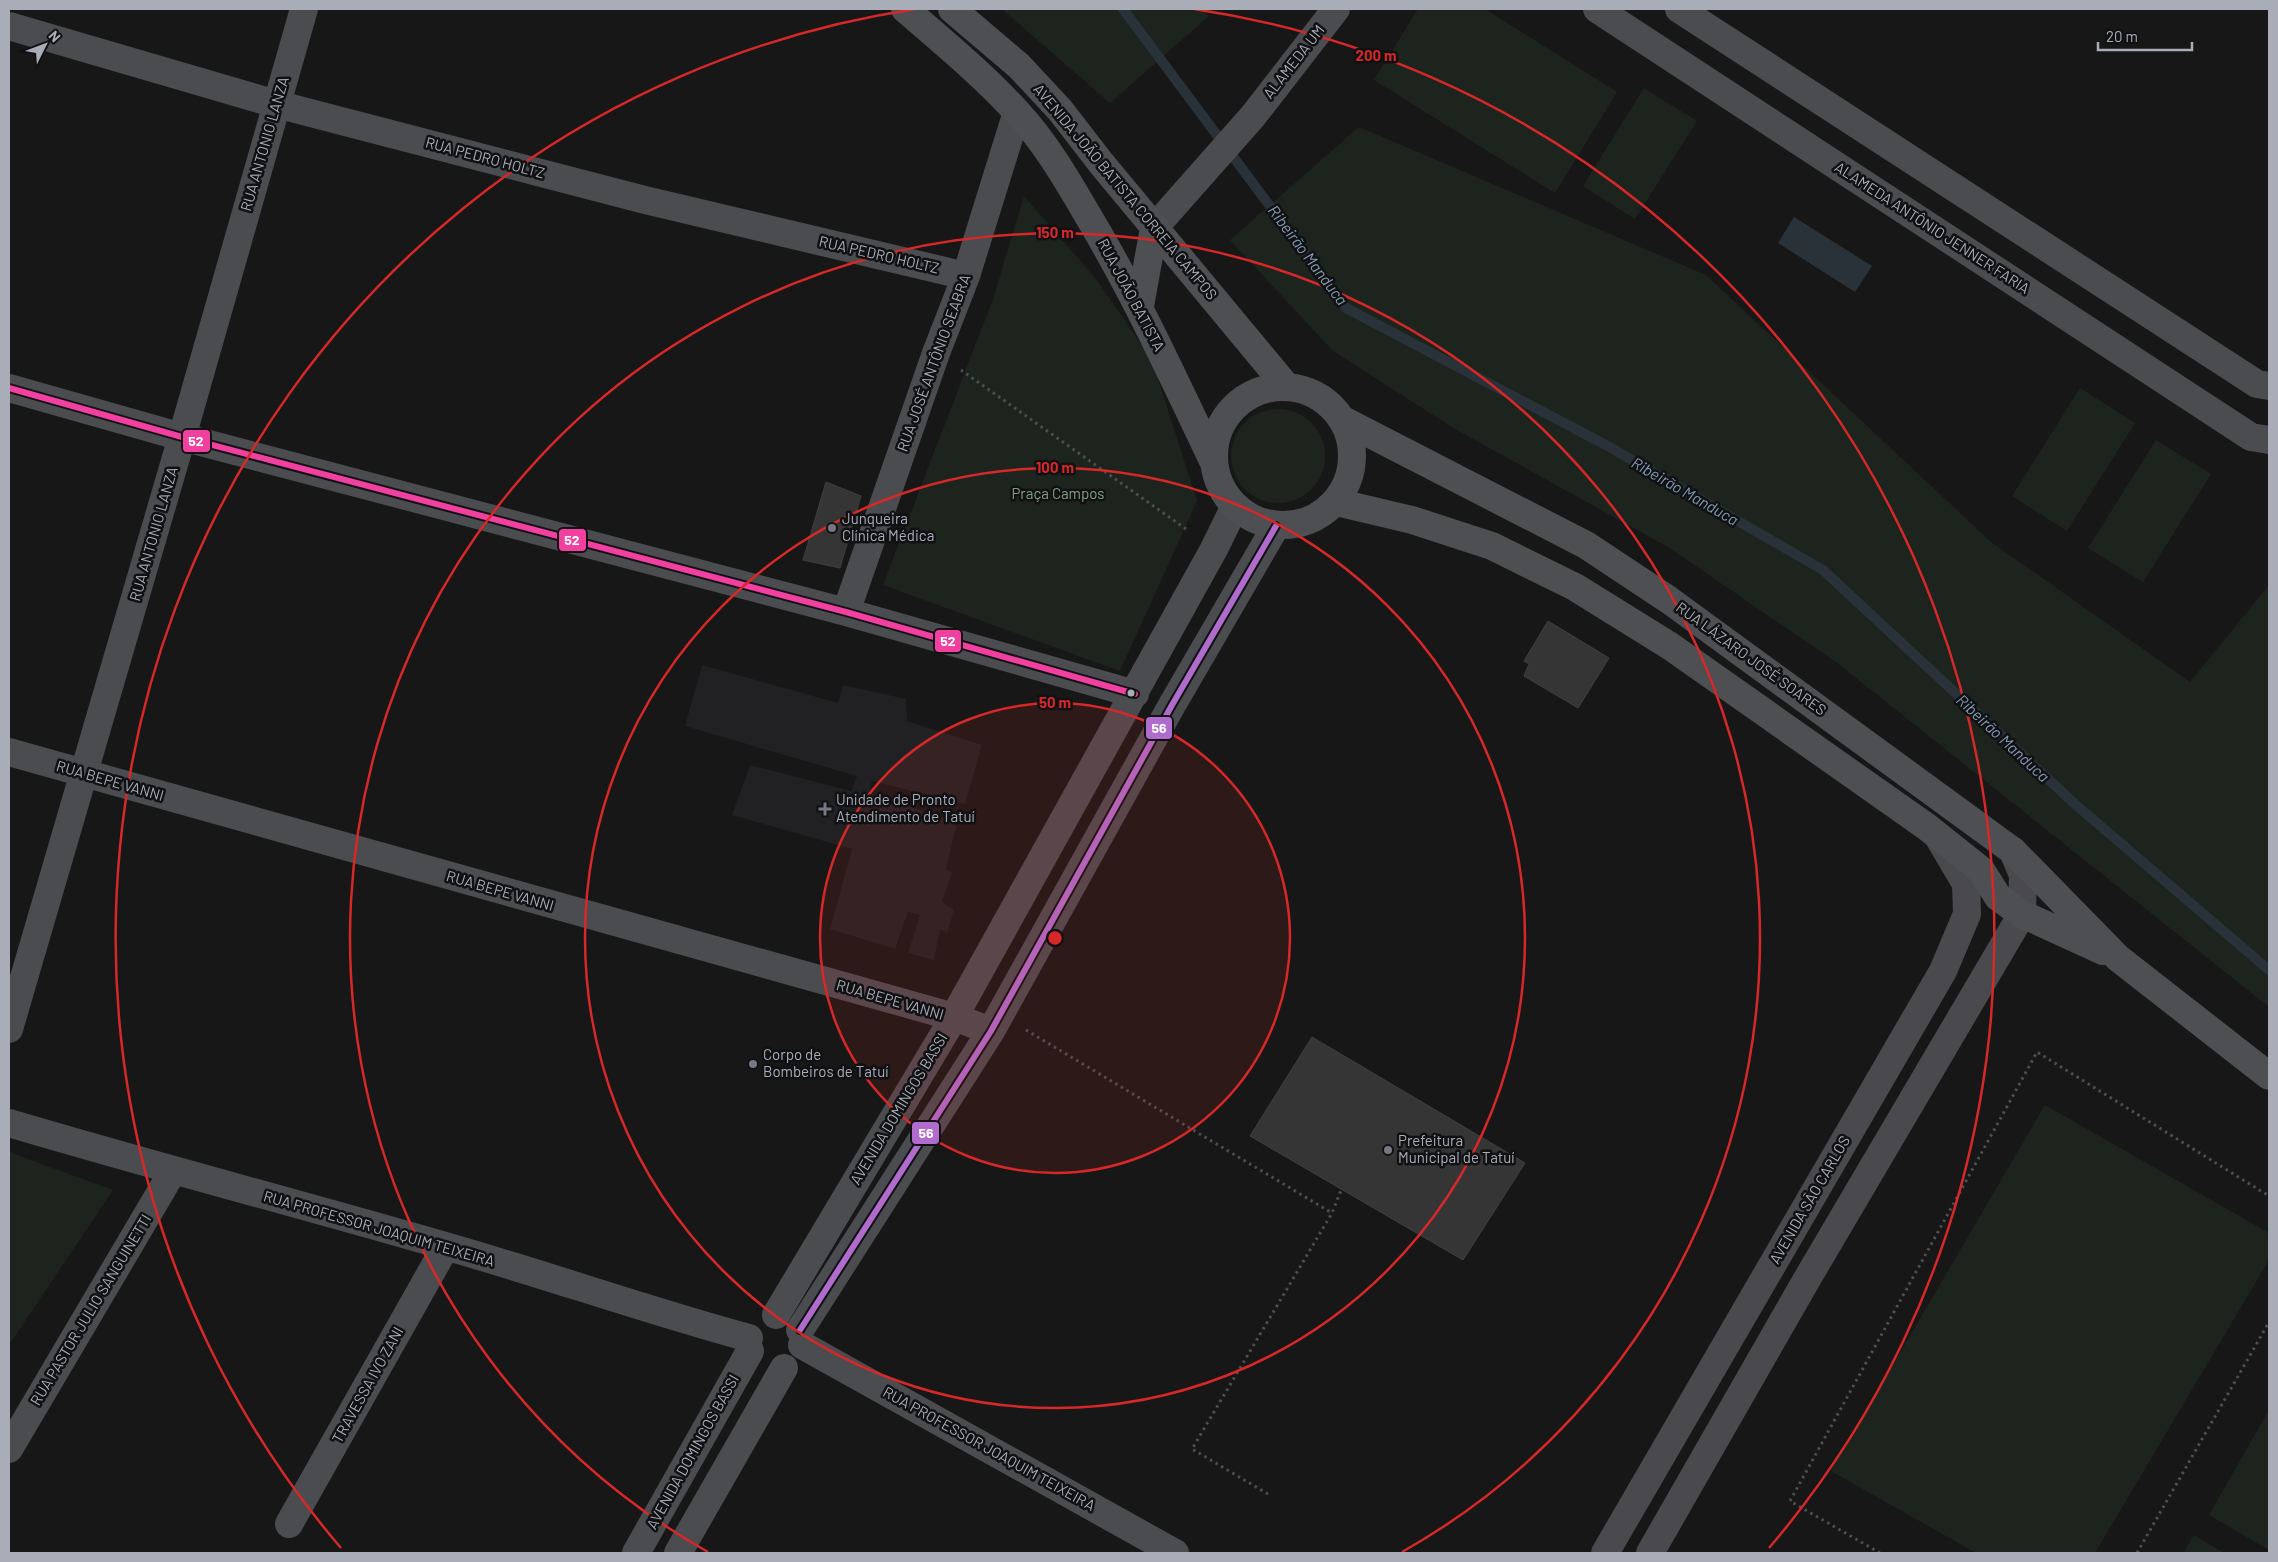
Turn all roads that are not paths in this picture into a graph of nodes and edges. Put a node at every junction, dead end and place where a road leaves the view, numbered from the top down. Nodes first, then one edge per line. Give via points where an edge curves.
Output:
1 (304, 9) edge
2 (905, 9) edge
3 (952, 9) edge
4 (1336, 9) edge
5 (1597, 9) edge
6 (1679, 9) edge
7 (9, 26) edge
8 (276, 104) junction
9 (1017, 112) junction
10 (1154, 228) junction
11 (966, 276) junction
12 (1140, 306) junction
13 (1286, 386) junction
14 (2269, 386) edge
15 (9, 388) edge
16 (1343, 420) junction
17 (182, 437) junction
18 (2269, 440) edge
19 (1214, 463) junction
20 (1336, 502) junction
21 (1235, 506) junction
22 (1276, 526) junction
23 (846, 612) junction
24 (1135, 694) junction
25 (9, 752) edge
26 (84, 774) junction
27 (1940, 840) junction
28 (2013, 852) junction
29 (2022, 914) junction
30 (2118, 958) junction
31 (954, 1018) junction
32 (995, 1023) junction
33 (9, 1029) edge
34 (2269, 1076) edge
35 (9, 1123) edge
36 (173, 1171) junction
37 (446, 1246) junction
38 (776, 1314) junction
39 (801, 1338) junction
40 (749, 1344) junction
41 (784, 1368) junction
42 (9, 1449) edge
43 (289, 1524) dead end
44 (1167, 1551) edge
45 (636, 1553) edge
46 (678, 1553) edge
47 (1605, 1553) edge
48 (1650, 1553) edge

1 - 8 street, RUA ANTONIO LANZA
2 - 9 main road, RUA JOÃO BATISTA via 970,65
3 - 10 main road, AVENIDA JOÃO BATISTA CORREIA CAMPOS via 1019,66 1054,103
4 - 10 street, ALAMEDA UM via 1252,116
5 - 18 street, ALAMEDA ANTÔNIO JENNER FARIA via 2251,436
6 - 14 street via 2257,384
7 - 8 street, RUA PEDRO HOLTZ
8 - 11 street, RUA PEDRO HOLTZ via 645,200
8 - 17 street, RUA ANTONIO LANZA
9 - 11 street, RUA JOSÉ ANTÔNIO SEABRA
9 - 12 main road, RUA JOÃO BATISTA via 1058,165
10 - 12 main road
10 - 13 main road, AVENIDA JOÃO BATISTA CORREIA CAMPOS
11 - 23 street, RUA JOSÉ ANTÔNIO SEABRA
12 - 19 main road, RUA JOÃO BATISTA
13 - 16 main road via 1310,392 1329,403
13 - 19 main road via 1262,389 1248,396 1225,417 1215,439
15 - 17 street
16 - 20 main road via 1351,440 1353,462 1348,484
16 - 28 main road, RUA LÁZARO JOSÉ SOARES via 1586,545 1669,600
17 - 23 street
17 - 26 street, RUA ANTONIO LANZA
19 - 21 main road via 1221,487
20 - 22 main road via 1319,516 1298,524
20 - 27 main road, RUA LÁZARO JOSÉ SOARES via 1412,520 1492,546 1575,587 1670,646 1927,827
21 - 22 main road via 1255,519
21 - 24 street, AVENIDA DOMINGOS BASSI
22 - 32 street
23 - 24 street
24 - 31 street, AVENIDA DOMINGOS BASSI
25 - 26 street, RUA BEPE VANNI
26 - 31 street, RUA BEPE VANNI
26 - 33 street, RUA ANTONIO LANZA
27 - 29 main road, RUA LÁZARO JOSÉ SOARES via 1981,870 1998,898
27 - 47 main road, AVENIDA SÃO CARLOS via 1966,884 1967,914 1943,971
28 - 29 main road via 2023,874
28 - 30 main road, RUA LÁZARO JOSÉ SOARES
29 - 30 main road, RUA LÁZARO JOSÉ SOARES
29 - 48 main road
30 - 34 main road, RUA LÁZARO JOSÉ SOARES
31 - 32 street, RUA BEPE VANNI
31 - 38 street, AVENIDA DOMINGOS BASSI
32 - 39 street
35 - 36 street, RUA PROFESSOR JOAQUIM TEIXEIRA
36 - 37 street, RUA PROFESSOR JOAQUIM TEIXEIRA
36 - 42 street, RUA PASTOR JULIO SANGUINETTI
37 - 40 street, RUA PROFESSOR JOAQUIM TEIXEIRA
37 - 43 street, TRAVESSA IVO ZANI
38 - 39 street via 790,1319
38 - 40 street via 763,1317 753,1326
39 - 41 street via 796,1359
39 - 44 street, RUA PROFESSOR JOAQUIM TEIXEIRA
40 - 41 street via 758,1362 769,1368
40 - 45 street, AVENIDA DOMINGOS BASSI
41 - 46 street

